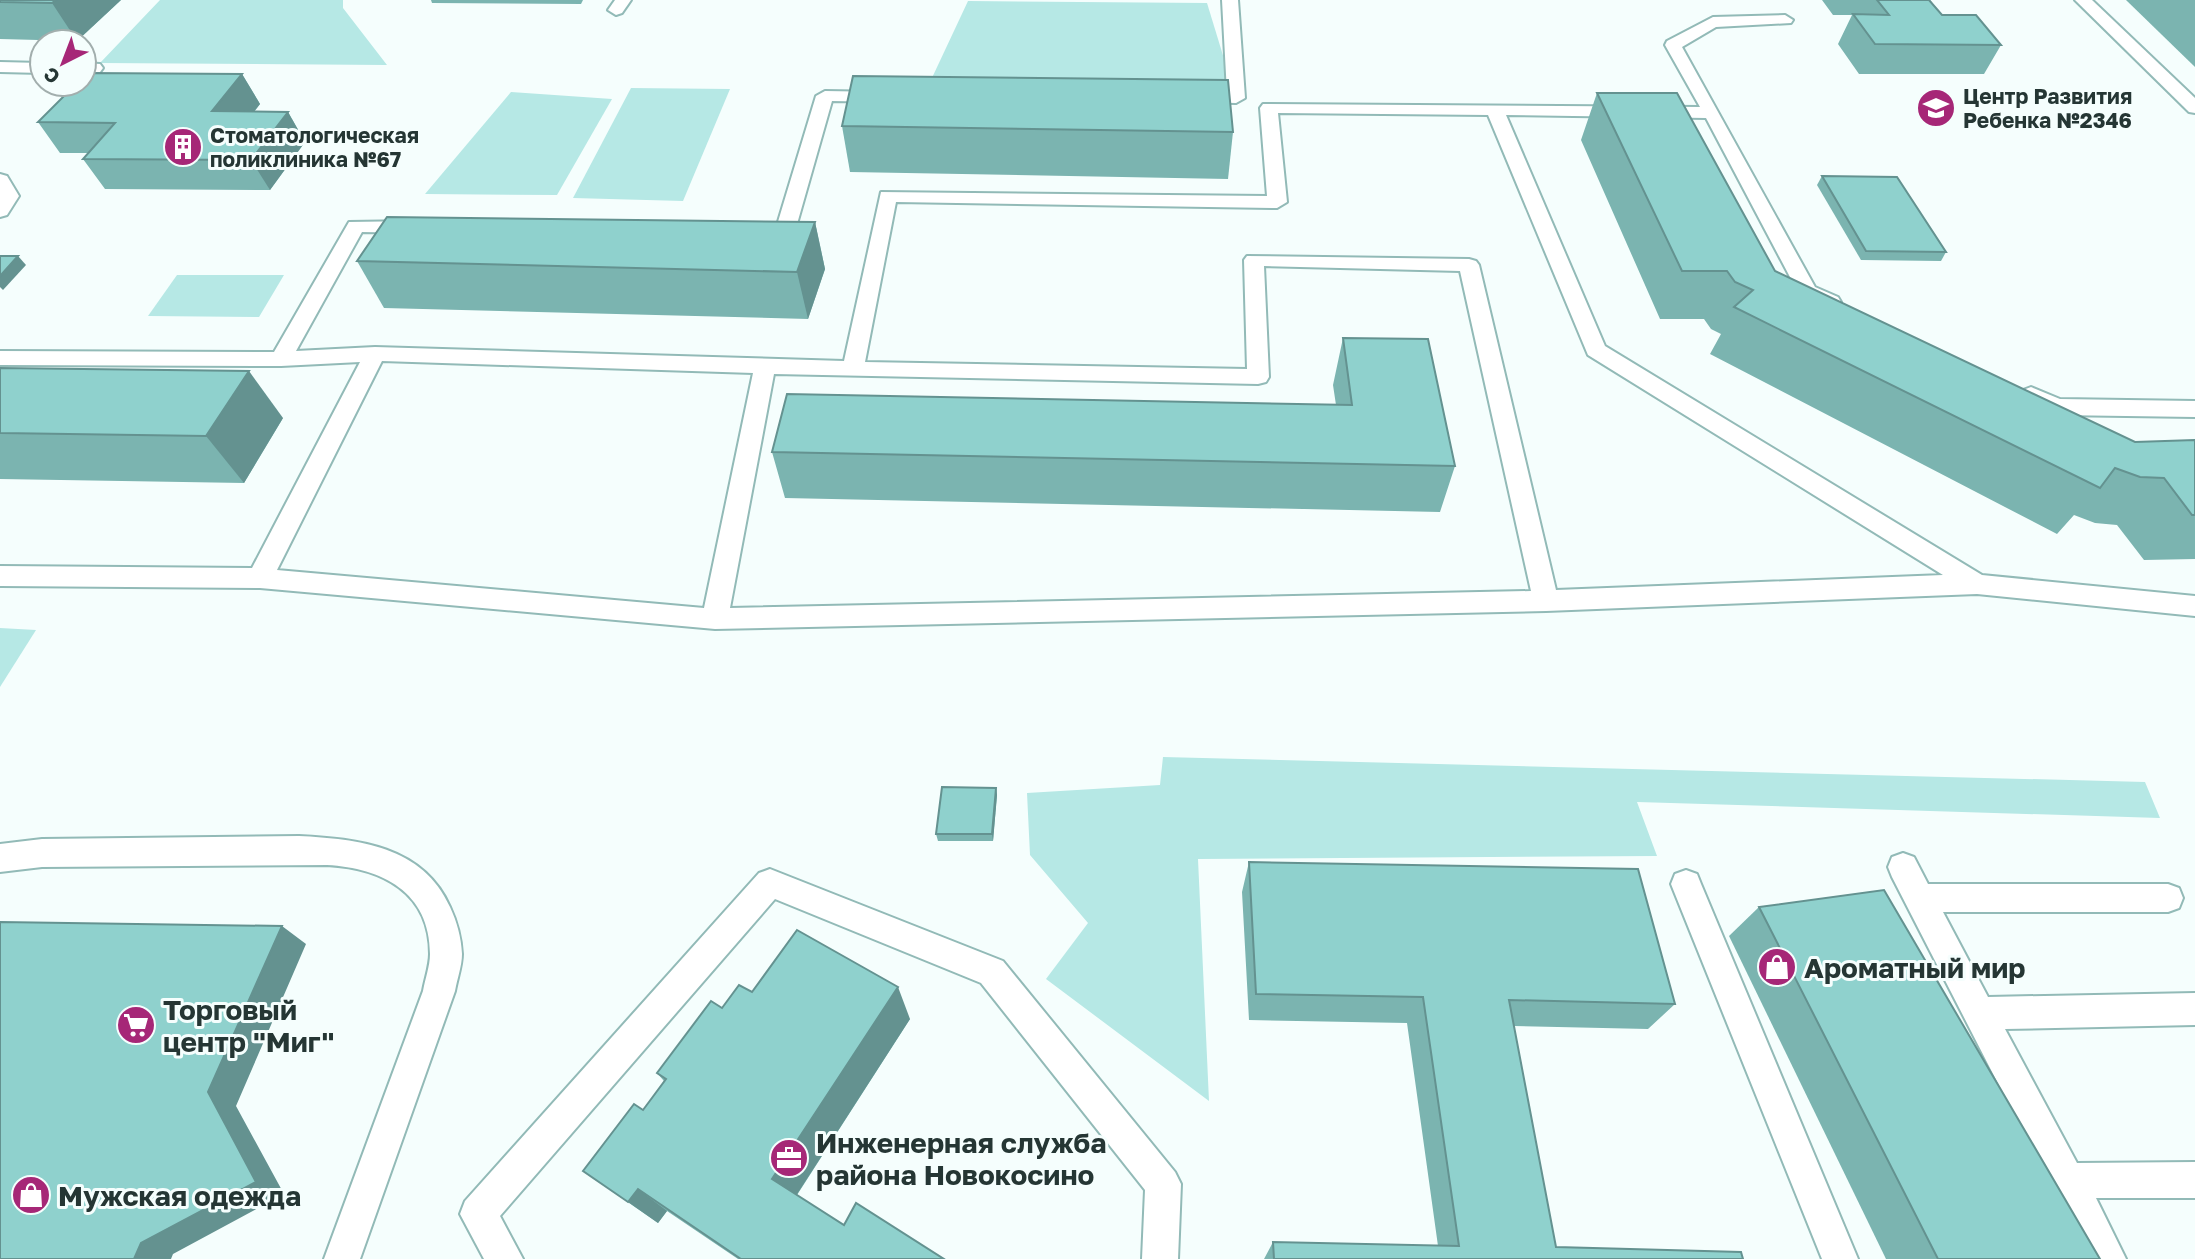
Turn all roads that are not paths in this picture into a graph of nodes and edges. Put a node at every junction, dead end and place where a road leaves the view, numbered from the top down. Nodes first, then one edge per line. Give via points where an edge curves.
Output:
1 (1230, 0) edge
2 (2083, 0) edge
3 (1785, 20) dead end
4 (0, 67) edge
5 (28, 68) edge
6 (909, 97) edge
7 (1168, 98) edge
8 (2195, 108) edge
9 (1495, 110) junction
10 (1712, 113) junction
11 (0, 180) edge
12 (0, 211) edge
13 (439, 227) edge
14 (743, 231) edge
15 (1844, 308) edge
16 (375, 354) junction
17 (0, 358) edge
18 (281, 359) junction
19 (765, 366) junction
20 (853, 369) junction
21 (2007, 384) edge
22 (2195, 410) edge
23 (0, 576) edge
24 (260, 578) junction
25 (1977, 584) junction
26 (1546, 601) junction
27 (2195, 606) edge
28 (715, 619) junction
29 (0, 858) edge
30 (1903, 867) dead end
31 (1686, 884) dead end
32 (1919, 898) junction
33 (2168, 898) dead end
34 (2195, 1009) edge
35 (1979, 1013) junction
36 (2195, 1180) edge
37 (2066, 1181) junction
38 (342, 1259) edge
39 (505, 1259) edge
40 (1160, 1259) edge
41 (1840, 1259) edge
42 (2108, 1259) edge

1 - 7 lane via 1237,98
2 - 8 lane
3 - 10 lane via 1713,22 1673,45
4 - 5 lane
6 - 14 lane via 825,96 785,231
9 - 10 lane
9 - 20 lane via 1269,108 1277,202 888,196
9 - 25 lane via 1596,349
10 - 15 lane via 1807,290
11 - 12 lane via 9,196
13 - 18 lane via 356,226
16 - 18 lane
16 - 19 lane
16 - 24 lane
17 - 18 lane
19 - 20 lane
19 - 28 lane
20 - 26 lane via 1258,377 1254,260 1469,265
21 - 22 lane via 2057,407
23 - 24 lane
24 - 28 lane
25 - 26 lane
25 - 27 lane
26 - 28 lane
29 - 38 lane via 42,853 341,852 386,863 407,874 430,896 443,923 446,955 439,991
30 - 32 lane
31 - 41 lane
32 - 33 lane
32 - 35 lane
34 - 35 lane
35 - 37 lane
36 - 37 lane
37 - 42 lane
39 - 40 lane via 478,1214 770,883 992,972 1163,1184

